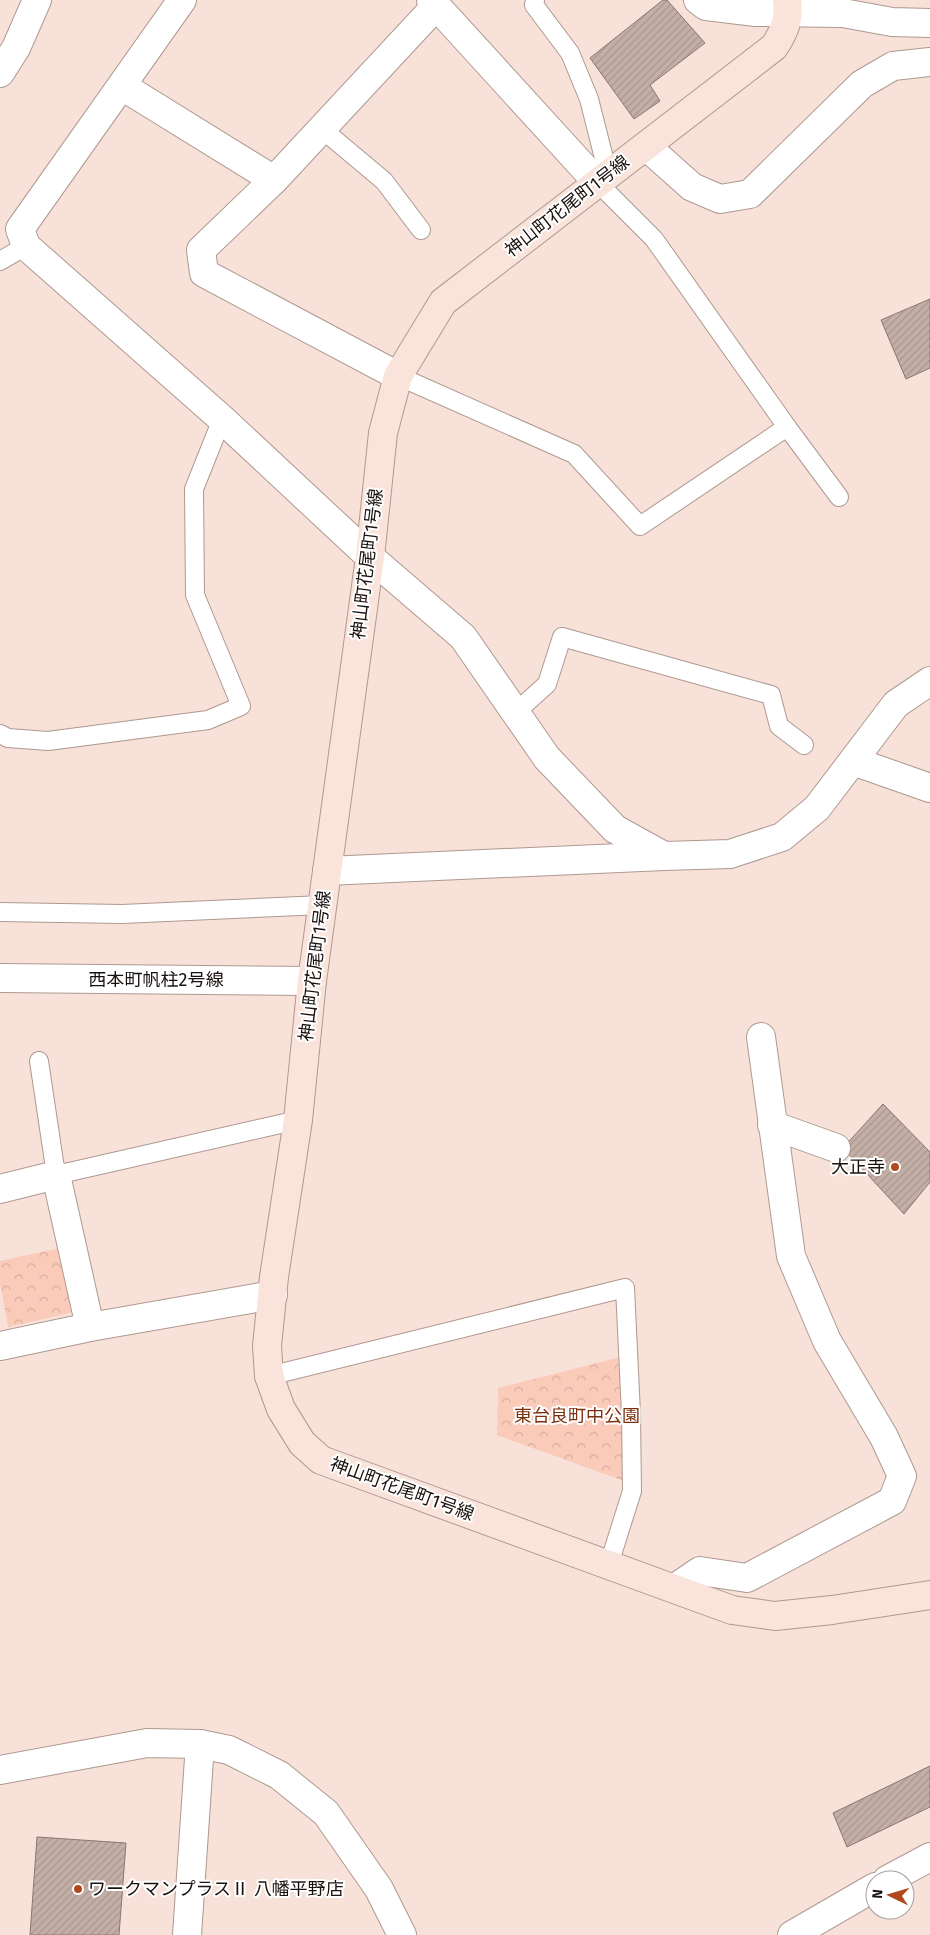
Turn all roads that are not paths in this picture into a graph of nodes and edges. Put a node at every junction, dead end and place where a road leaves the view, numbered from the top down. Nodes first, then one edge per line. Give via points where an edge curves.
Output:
1 (37, 0) edge
2 (534, 0) edge
3 (698, 0) edge
4 (177, 1) edge
5 (433, 3) edge
6 (788, 6) edge
7 (930, 23) edge
8 (930, 62) edge
9 (0, 73) edge
10 (122, 86) junction
11 (322, 129) junction
12 (646, 146) junction
13 (602, 178) junction
14 (274, 180) junction
15 (421, 230) dead end
16 (16, 234) edge
17 (0, 261) edge
18 (398, 376) junction
19 (222, 419) junction
20 (787, 427) junction
21 (839, 497) dead end
22 (370, 557) junction
23 (930, 681) edge
24 (515, 713) junction
25 (0, 734) edge
26 (804, 744) dead end
27 (853, 761) junction
28 (930, 788) edge
29 (664, 856) junction
30 (327, 871) junction
31 (323, 905) junction
32 (0, 912) edge
33 (0, 978) edge
34 (312, 981) junction
35 (761, 1037) dead end
36 (39, 1061) dead end
37 (298, 1120) junction
38 (772, 1125) junction
39 (836, 1148) dead end
40 (56, 1175) junction
41 (0, 1189) edge
42 (273, 1296) junction
43 (90, 1327) junction
44 (0, 1346) edge
45 (269, 1376) junction
46 (609, 1564) junction
47 (675, 1588) junction
48 (930, 1595) edge
49 (200, 1744) junction
50 (0, 1770) edge
51 (930, 1857) edge
52 (906, 1870) edge
53 (865, 1893) edge
54 (189, 1933) edge
55 (402, 1935) edge
56 (792, 1935) edge

1 - 9 street via 16,48
2 - 13 lane via 534,5 570,53 590,99
3 - 6 street via 706,6 756,12
4 - 10 street
5 - 11 street
5 - 13 street
6 - 7 street via 892,22
6 - 12 street, 神山町花尾町1号線 via 784,32 774,47
8 - 12 street via 893,66 862,84 750,194 720,199 692,187
10 - 14 street
10 - 16 street
11 - 14 street
11 - 15 lane via 384,181
12 - 13 street, 神山町花尾町1号線
13 - 18 street, 神山町花尾町1号線 via 443,302
13 - 20 lane via 654,239
14 - 18 street via 201,250 204,273
16 - 17 lane
16 - 19 street
18 - 20 lane via 574,454 640,526
18 - 22 street, 神山町花尾町1号線 via 382,433
19 - 22 street
19 - 25 lane via 194,489 195,595 241,706 208,720 48,741 8,738
20 - 21 lane
22 - 24 street via 463,637
22 - 30 street, 神山町花尾町1号線
23 - 27 street via 896,704
24 - 26 lane via 547,684 562,636 771,695 779,726
24 - 29 street via 547,758 615,828
27 - 28 street
27 - 29 street via 817,808 782,837 730,854
29 - 30 street
30 - 31 street, 神山町花尾町1号線
31 - 32 lane via 122,914
31 - 34 street, 神山町花尾町1号線
33 - 34 street, 西本町帆柱2号線
34 - 37 street, 神山町花尾町1号線
35 - 38 street
36 - 40 lane
37 - 40 lane
37 - 42 street, 神山町花尾町1号線
38 - 39 street
38 - 47 street via 790,1256 827,1341 884,1437 902,1476 892,1501 748,1578 700,1571
40 - 41 street
40 - 43 street
42 - 43 street
42 - 45 street, 神山町花尾町1号線 via 267,1346
43 - 44 street
45 - 46 street, 神山町花尾町1号線 via 281,1409 302,1443 321,1460
45 - 46 lane via 625,1288 632,1490
46 - 47 street, 神山町花尾町1号線
47 - 48 street, 神山町花尾町1号線 via 732,1610 776,1616
49 - 50 street via 147,1743
49 - 54 street
49 - 55 street via 229,1750 279,1775 326,1813 379,1889
51 - 52 street
53 - 56 street

